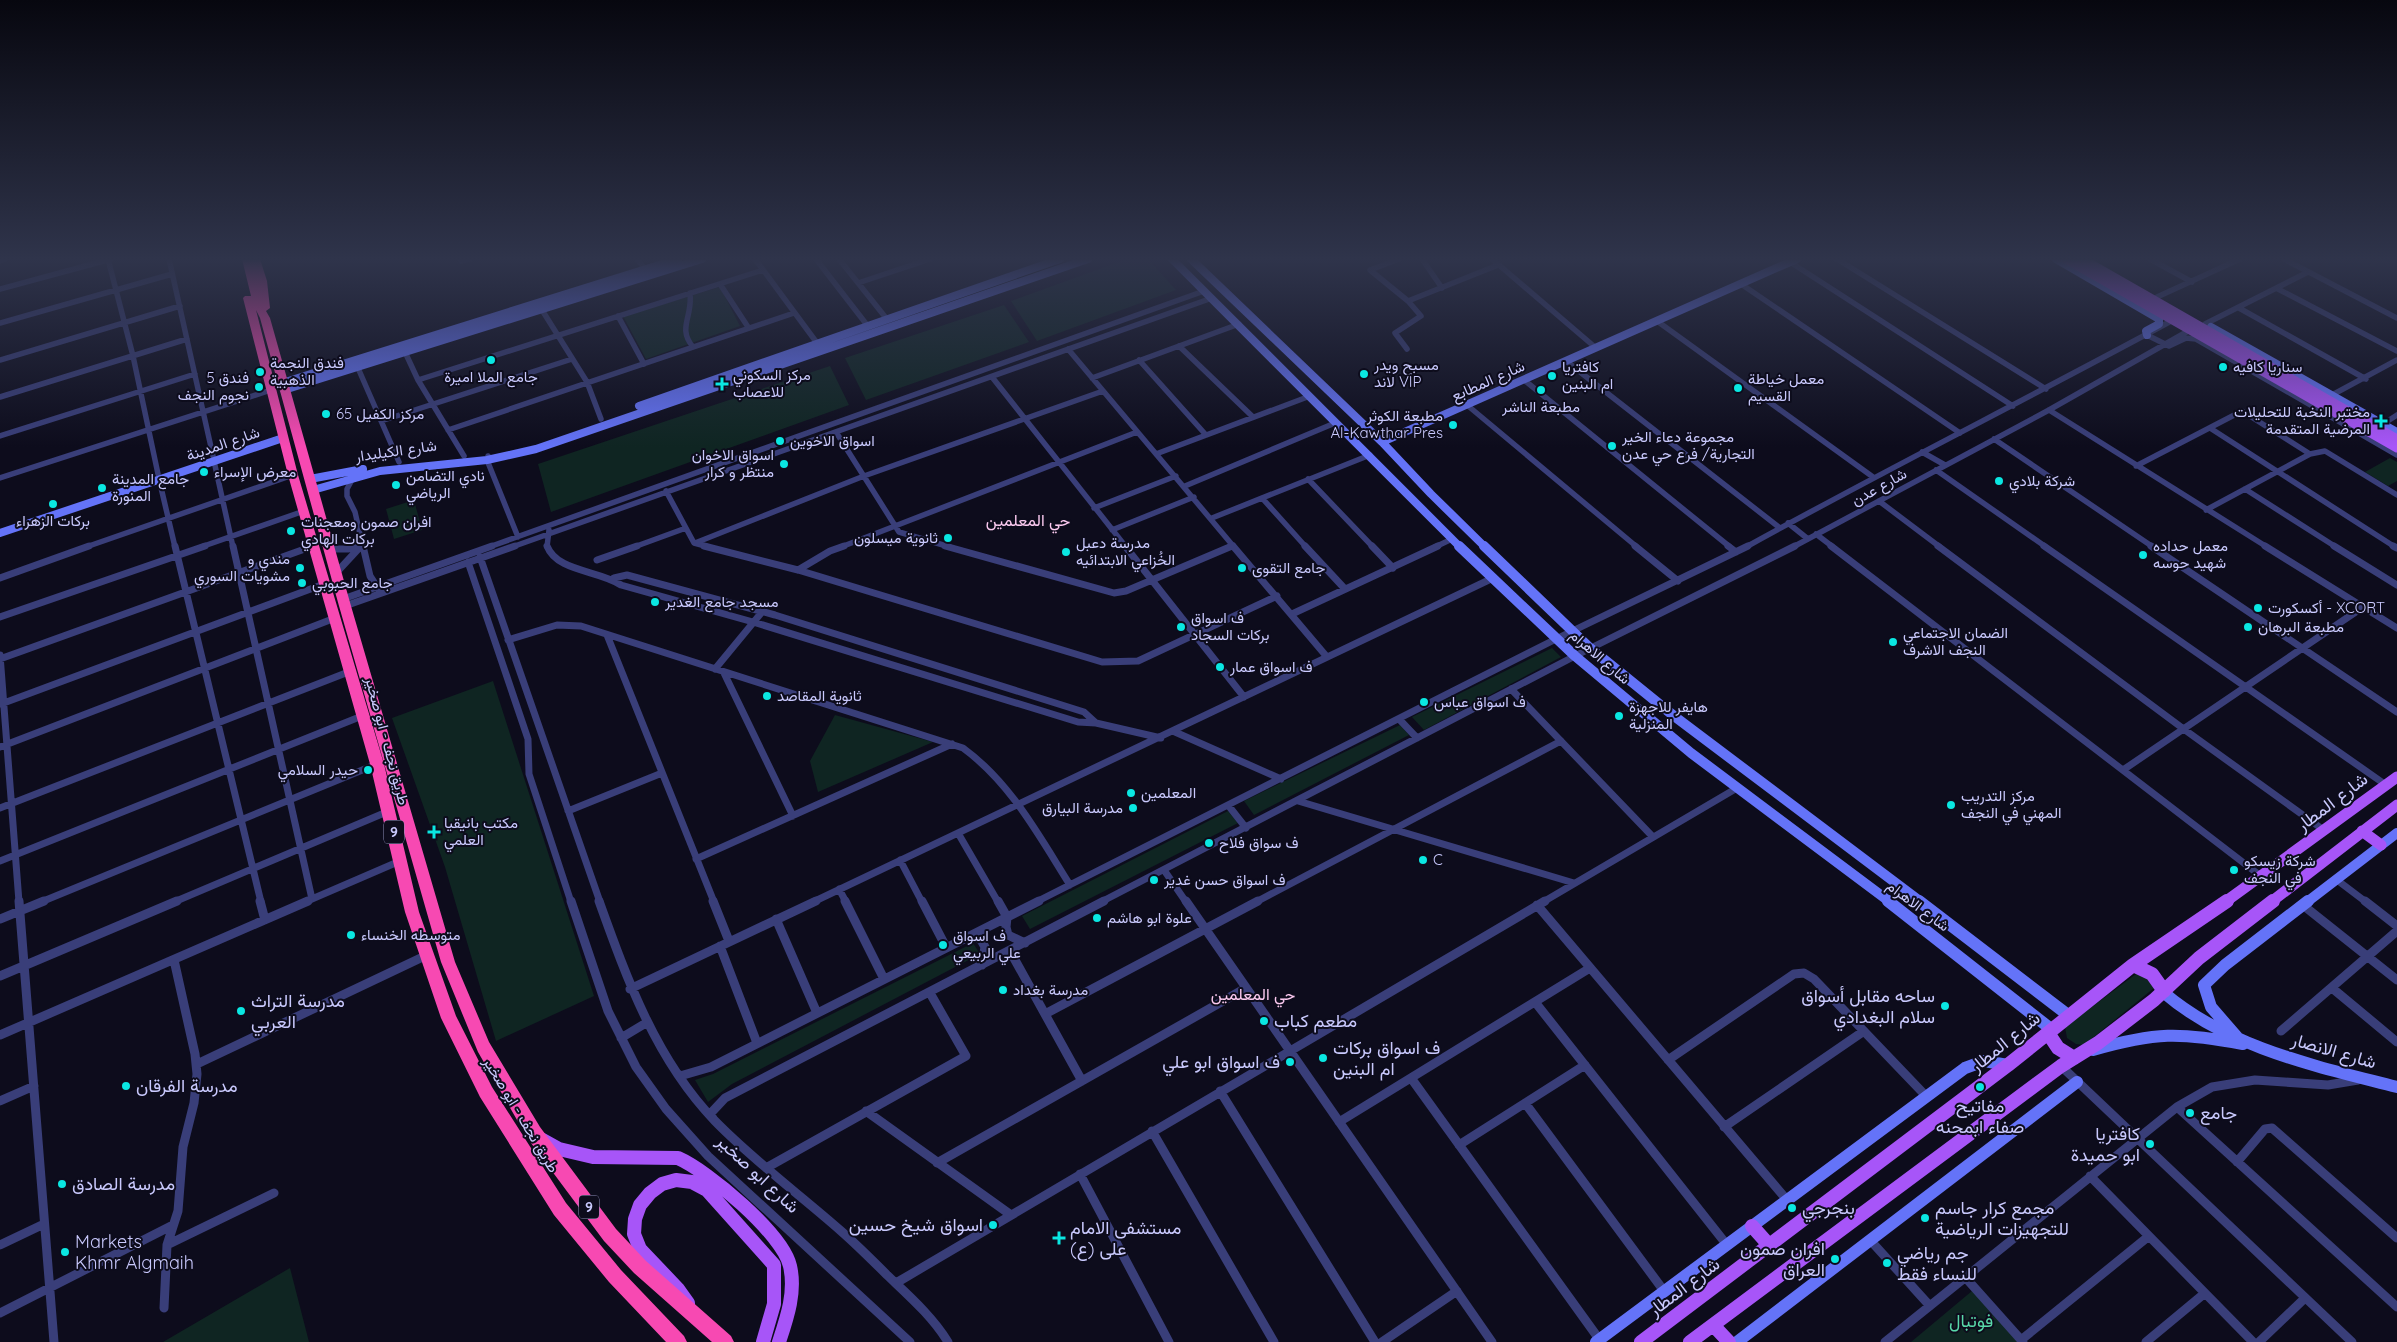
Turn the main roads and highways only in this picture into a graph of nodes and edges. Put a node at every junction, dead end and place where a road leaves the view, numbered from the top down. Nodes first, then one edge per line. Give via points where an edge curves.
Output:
1 (258, 322) edge
2 (266, 322) edge
3 (488, 322) edge
4 (504, 322) edge
5 (876, 322) edge
6 (896, 322) edge
7 (1236, 322) edge
8 (1257, 322) edge
9 (1656, 322) edge
10 (2159, 322) edge
11 (2183, 322) edge
12 (2193, 322) edge
13 (2194, 322) edge
14 (2197, 324) junction
15 (2147, 335) road end
16 (1281, 345) junction
17 (1264, 351) junction
18 (1290, 354) junction
19 (791, 356) junction
20 (1274, 362) junction
21 (757, 364) junction
22 (726, 383) junction
23 (279, 388) junction
24 (2397, 432) edge
25 (283, 435) junction
26 (2397, 439) edge
27 (1382, 442) junction
28 (2397, 448) edge
29 (487, 458) junction
30 (467, 459) junction
31 (159, 477) junction
32 (1419, 482) junction
33 (311, 484) junction
34 (1404, 488) junction
35 (1431, 494) junction
36 (1415, 500) junction
37 (0, 528) edge
38 (0, 533) edge
39 (2392, 781) edge
40 (2397, 805) edge
41 (2362, 831) junction
42 (2397, 833) edge
43 (2381, 846) junction
44 (1852, 851) junction
45 (1837, 863) junction
46 (1872, 867) junction
47 (1859, 879) junction
48 (433, 903) junction
49 (412, 912) junction
50 (439, 931) junction
51 (421, 940) junction
52 (2133, 965) junction
53 (2164, 991) junction
54 (2068, 1015) junction
55 (2049, 1031) junction
56 (2237, 1037) junction
57 (2262, 1047) junction
58 (2079, 1056) junction
59 (2008, 1066) junction
60 (2077, 1082) road end
61 (2397, 1087) edge
62 (534, 1133) junction
63 (1752, 1226) junction
64 (1769, 1246) junction
65 (781, 1263) junction
66 (695, 1316) junction
67 (654, 1318) junction
68 (1713, 1325) junction
69 (1598, 1341) edge
70 (672, 1342) edge
71 (678, 1342) edge
72 (725, 1342) edge
73 (763, 1342) edge
74 (779, 1342) edge
75 (1641, 1342) edge
76 (1690, 1342) edge
77 (1729, 1342) edge
78 (1737, 1342) edge

1 - 23 highway, طريق نجف - ابو صخير / 9
2 - 23 highway, طريق نجف - ابو صخير / 9
3 - 23 main road
4 - 23 main road via 358,368
5 - 19 main road via 816,343
6 - 19 main road
7 - 17 main road, شارع الاهرام
8 - 16 main road, شارع الاهرام
9 - 27 main road, شارع المطابع
10 - 15 main road via 2146,330
11 - 14 main road
12 - 14 main road
13 - 14 main road
14 - 24 main road
14 - 26 main road
14 - 28 main road via 2344,421
16 - 17 main road via 1276,351
16 - 18 main road, شارع الاهرام
17 - 20 main road, شارع الاهرام
18 - 20 main road via 1279,355
18 - 27 main road, شارع الاهرام
19 - 21 main road
19 - 22 main road
20 - 34 main road, شارع الاهرام
21 - 22 main road via 762,364 762,367
21 - 29 main road
22 - 29 main road via 536,449
23 - 25 highway, طريق نجف - ابو صخير / 9
23 - 33 highway, طريق نجف - ابو صخير / 9
25 - 31 main road, شارع المدينة
25 - 49 highway, طريق نجف - ابو صخير / 9 via 377,764
27 - 32 main road, شارع الاهرام
29 - 30 main road, شارع الكيليدار
30 - 33 main road, شارع الكيليدار via 380,470
30 - 33 main road, شارع الكيليدار via 399,462
31 - 37 main road, شارع المدينة
31 - 38 main road, شارع المدينة
32 - 34 main road via 1415,488
32 - 35 main road, شارع الاهرام
33 - 48 highway, طريق نجف - ابو صخير / 9
34 - 36 main road, شارع الاهرام
35 - 36 main road via 1422,494
35 - 44 main road, شارع الاهرام via 1590,648
36 - 45 main road, شارع الاهرام via 1574,656 1645,716
39 - 52 main road, شارع المطار via 2262,877
40 - 41 main road
41 - 43 main road
41 - 53 main road via 2199,958
42 - 43 main road
43 - 56 main road via 2225,964 2204,986 2209,1004
44 - 45 main road via 1852,861
44 - 46 main road, شارع الاهرام
45 - 47 main road, شارع الاهرام
46 - 47 main road via 1860,869
46 - 54 main road, شارع الاهرام
47 - 55 main road, شارع الاهرام
48 - 49 highway
48 - 50 highway, طريق نجف - ابو صخير / 9
49 - 51 highway, طريق نجف - ابو صخير / 9
50 - 51 highway via 429,933
50 - 62 highway, طريق نجف - ابو صخير / 9 via 464,1004 483,1047
51 - 67 highway, طريق نجف - ابو صخير / 9 via 465,1052 537,1175 584,1241
52 - 53 main road via 2152,974
52 - 54 main road, شارع المطار
53 - 56 main road, شارع الانصار via 2194,1017
53 - 58 main road
54 - 55 main road, شارع المطار
55 - 58 main road via 2050,1039 2060,1051
55 - 59 main road, شارع المطار
56 - 57 main road, شارع الانصار
57 - 58 main road, شارع الانصار via 2199,1036 2159,1035 2126,1040
57 - 61 main road, شارع الانصار
58 - 68 main road via 2061,1066
59 - 63 main road via 1991,1062 1970,1064
59 - 64 main road, شارع المطار
60 - 78 main road
62 - 65 main road via 548,1144 592,1157 662,1156 691,1163 731,1194 766,1232
62 - 66 highway, 9 via 610,1235
63 - 64 main road
63 - 69 main road
64 - 75 main road, شارع المطار
65 - 66 main road via 696,1181 685,1178 658,1186 638,1208 636,1242 678,1289
65 - 73 main road via 776,1279 774,1312
65 - 74 main road via 791,1272 791,1296
66 - 72 highway, 9
67 - 70 highway
67 - 71 highway, طريق نجف - ابو صخير / 9
68 - 76 main road
68 - 77 main road

